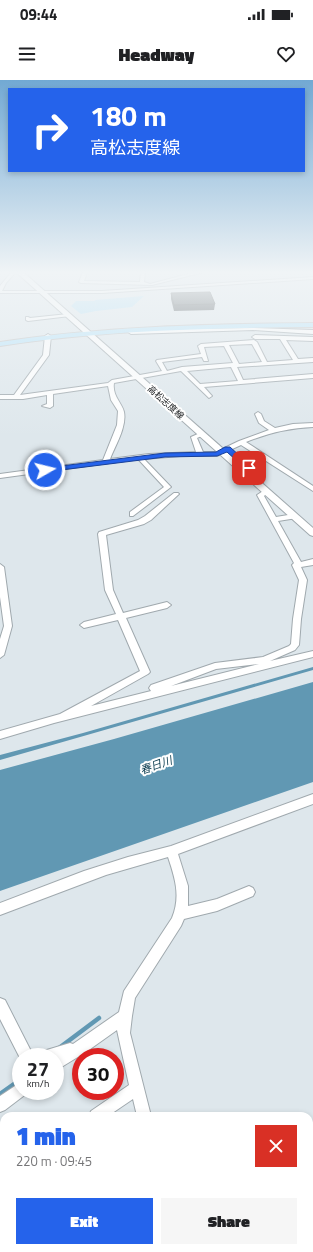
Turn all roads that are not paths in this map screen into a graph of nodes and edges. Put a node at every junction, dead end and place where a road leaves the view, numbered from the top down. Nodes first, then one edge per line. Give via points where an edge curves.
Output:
1 (258, 326) edge
2 (84, 327) edge
3 (85, 327) edge
4 (182, 327) edge
5 (243, 327) edge
6 (264, 327) edge
7 (89, 330) junction
8 (313, 332) edge
9 (108, 333) dead end
10 (48, 336) junction
11 (282, 338) junction
12 (254, 339) junction
13 (313, 339) edge
14 (0, 340) edge
15 (0, 344) edge
16 (226, 344) junction
17 (204, 355) junction
18 (313, 360) edge
19 (265, 363) junction
20 (235, 365) junction
21 (210, 366) junction
22 (297, 367) junction
23 (182, 369) junction
24 (165, 372) junction
25 (313, 376) edge
26 (142, 377) junction
27 (241, 382) junction
28 (110, 384) junction
29 (199, 386) junction
30 (50, 393) junction
31 (209, 396) dead end
32 (0, 397) edge
33 (16, 397) junction
34 (45, 406) dead end
35 (258, 414) dead end
36 (313, 425) edge
37 (274, 430) junction
38 (202, 434) junction
39 (242, 442) junction
40 (224, 450) junction
41 (200, 454) junction
42 (139, 457) junction
43 (106, 461) junction
44 (0, 476) edge
45 (313, 489) edge
46 (266, 491) junction
47 (176, 494) dead end
48 (133, 514) dead end
49 (294, 516) junction
50 (274, 520) junction
51 (313, 524) edge
52 (313, 533) edge
53 (313, 562) edge
54 (298, 564) junction
55 (0, 566) edge
56 (167, 605) dead end
57 (120, 616) junction
58 (84, 625) dead end
59 (313, 654) edge
60 (0, 655) edge
61 (266, 663) junction
62 (62, 717) junction
63 (0, 735) edge
64 (313, 799) edge
65 (313, 804) edge
66 (298, 805) junction
67 (171, 851) junction
68 (249, 892) dead end
69 (0, 909) edge
70 (181, 914) junction
71 (0, 1005) edge
72 (125, 1016) junction
73 (82, 1047) junction
74 (22, 1048) edge
75 (64, 1052) edge
76 (64, 1058) edge
77 (137, 1088) junction
78 (12, 1096) edge
79 (0, 1105) edge
80 (102, 1112) edge
81 (143, 1112) edge

1 - 12 street
2 - 7 main road, 高松志度線
3 - 7 main road, 高松志度線
4 - 7 main road
5 - 9 street
6 - 8 street
7 - 10 main road
7 - 14 main road
7 - 26 main road, 高松志度線
10 - 15 main road
10 - 33 street via 46,355
11 - 12 street
11 - 13 street
11 - 22 street
12 - 16 street
12 - 19 street
16 - 17 street via 201,346
16 - 20 street
17 - 21 street
17 - 24 street via 160,361
18 - 22 street
19 - 20 street
19 - 22 street
20 - 21 street
20 - 27 street
21 - 23 street
22 - 25 street
22 - 27 street
23 - 24 street
23 - 29 street
24 - 26 street
26 - 28 street
26 - 38 main road, 高松志度線
26 - 40 main road, 高松志度線
27 - 29 street
28 - 30 street
28 - 43 street via 114,400 121,411 120,425
29 - 31 street
30 - 33 street
30 - 34 street via 50,406
32 - 33 street
35 - 37 street via 261,422
36 - 37 street via 288,426
37 - 39 street
38 - 40 main road, 高松志度線
38 - 41 street via 194,437
39 - 40 street
39 - 45 street
40 - 41 street via 217,454
40 - 46 main road, 高松志度線
40 - 51 main road, 高松志度線
41 - 42 street
42 - 43 street
42 - 48 street via 168,488
43 - 44 street
46 - 49 main road, 高松志度線
46 - 50 street via 260,494
47 - 57 street via 141,522 102,534 109,590
49 - 50 street
49 - 52 main road, 高松志度線
50 - 54 street
53 - 54 street
54 - 61 street via 296,565 303,580 295,645
55 - 60 street via 8,626
56 - 57 street
57 - 58 street
57 - 62 street via 145,672
59 - 61 street
61 - 62 street
62 - 63 street
64 - 66 street
65 - 66 street
66 - 67 street
67 - 69 street via 70,883
67 - 70 street via 184,900
68 - 70 street via 217,905
70 - 72 street via 129,996
71 - 74 street
72 - 73 street
72 - 77 street via 123,1033
73 - 75 street
73 - 76 street
77 - 80 street
77 - 81 street
78 - 79 street

